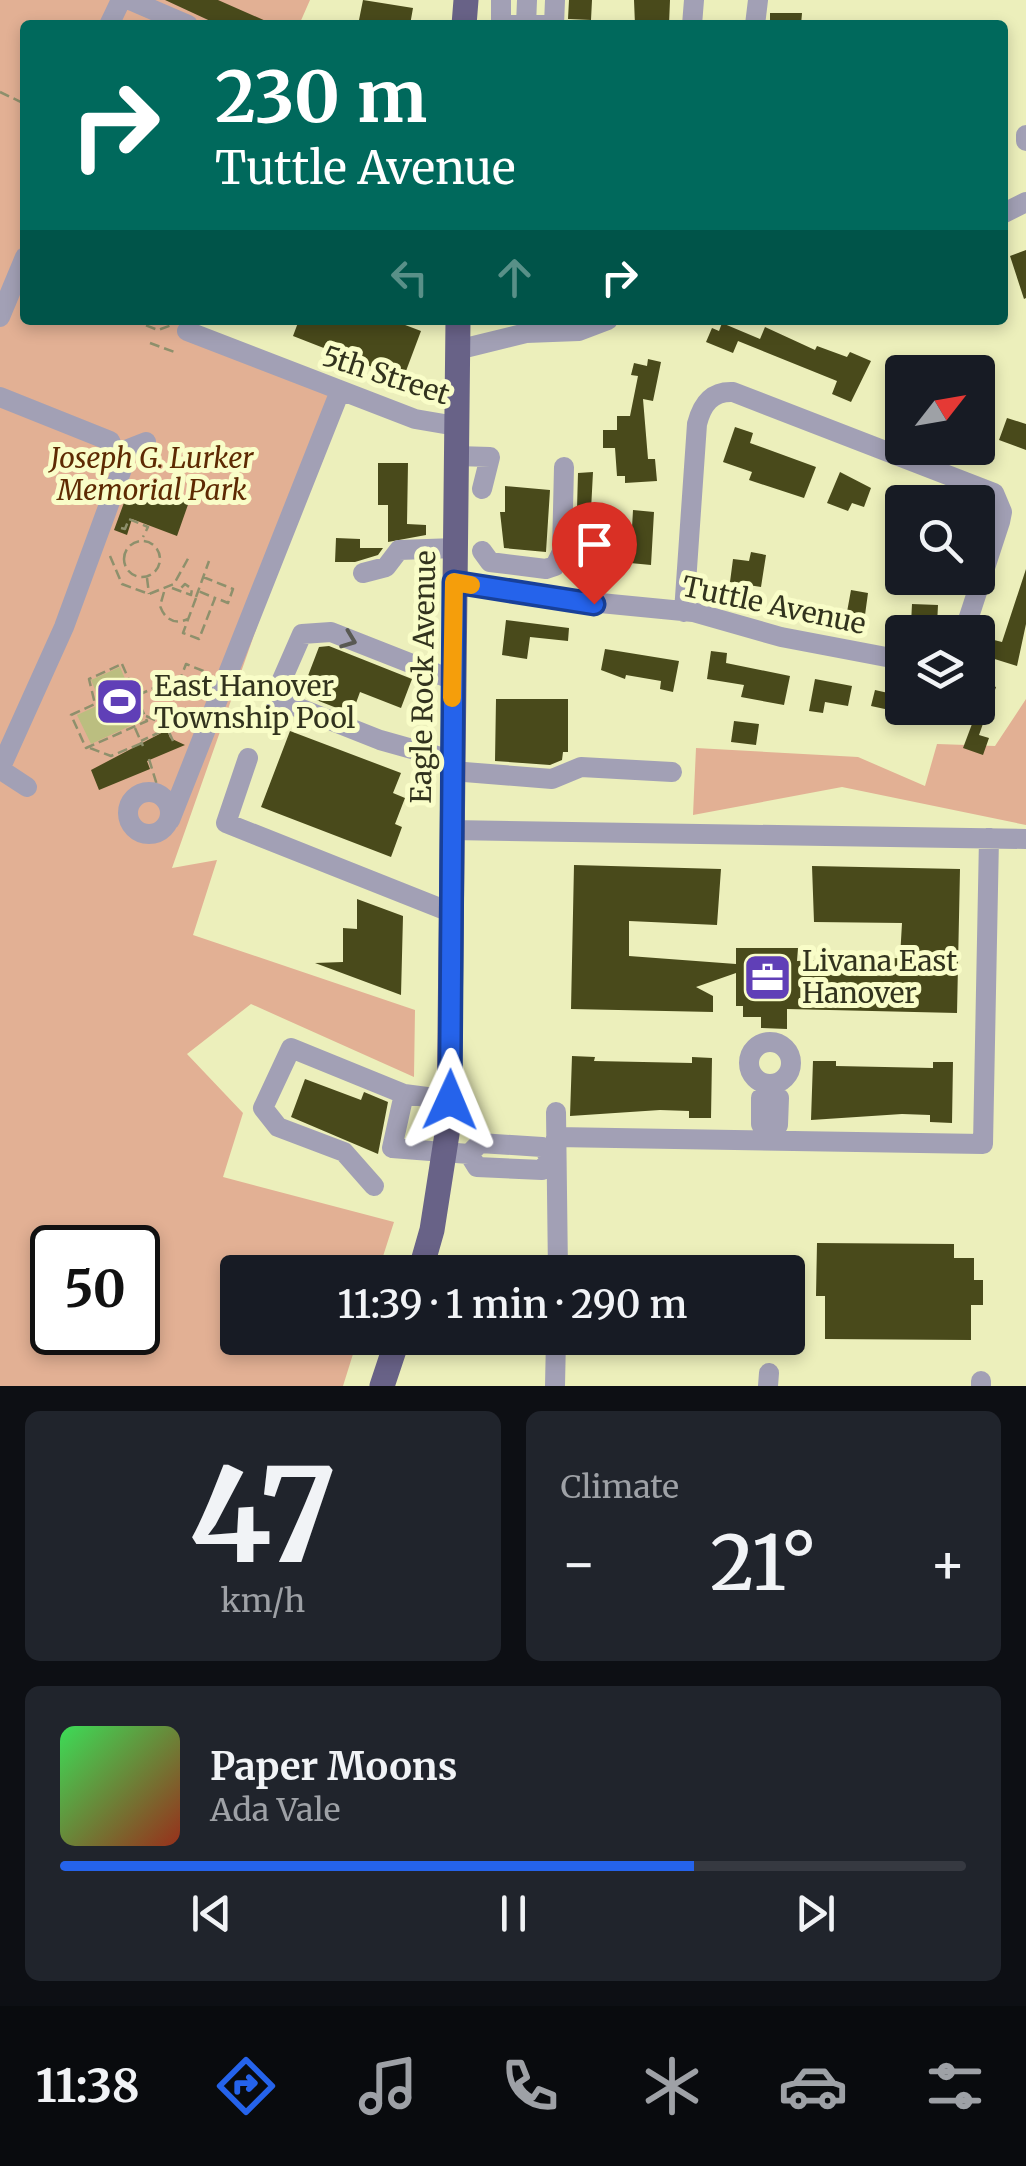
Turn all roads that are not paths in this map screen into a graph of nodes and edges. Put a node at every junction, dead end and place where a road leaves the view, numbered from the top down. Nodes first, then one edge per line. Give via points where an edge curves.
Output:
1 (130, 0) edge
2 (176, 20) edge
3 (20, 269) edge
4 (0, 318) edge
5 (458, 325) edge
6 (595, 325) edge
7 (498, 330) edge
8 (187, 331) road end
9 (457, 350) junction
10 (340, 392) junction
11 (0, 397) edge
12 (456, 426) junction
13 (146, 442) dead end
14 (118, 453) junction
15 (457, 456) junction
16 (564, 466) dead end
17 (482, 489) dead end
18 (455, 548) junction
19 (482, 551) dead end
20 (555, 566) junction
21 (363, 573) dead end
22 (454, 582) junction
23 (532, 596) junction
24 (684, 612) junction
25 (970, 615) edge
26 (885, 657) edge
27 (453, 680) junction
28 (248, 758) dead end
29 (452, 766) junction
30 (1, 770) edge
31 (672, 772) dead end
32 (26, 787) dead end
33 (170, 820) junction
34 (450, 830) junction
35 (989, 838) junction
36 (1026, 839) edge
37 (450, 912) junction
38 (771, 1088) dead end
39 (404, 1094) junction
40 (450, 1100) junction
41 (556, 1112) dead end
42 (769, 1136) junction
43 (554, 1151) junction
44 (457, 1153) junction
45 (374, 1186) dead end
46 (425, 1255) edge
47 (558, 1255) edge
48 (392, 1355) edge
49 (555, 1355) edge
50 (382, 1386) edge
51 (554, 1386) edge

1 - 2 street
3 - 4 street
5 - 9 main road, Eagle Rock Avenue
6 - 7 street via 579,331
7 - 9 street
8 - 10 street, 5th Street
9 - 12 main road, Eagle Rock Avenue
10 - 12 street, 5th Street via 437,426
10 - 33 street
11 - 14 street via 110,441
12 - 15 main road, Eagle Rock Avenue
13 - 14 street
14 - 30 street via 120,485
15 - 17 street via 490,456
15 - 18 main road, Eagle Rock Avenue
16 - 20 street via 562,552
18 - 21 street via 399,550 386,567
18 - 22 main road, Eagle Rock Avenue
19 - 20 street via 490,562
20 - 23 street
22 - 23 street, Tuttle Avenue
22 - 27 main road, Eagle Rock Avenue
23 - 24 street, Tuttle Avenue
24 - 25 street via 696,424 713,395 733,392 977,483 998,500 1000,522
24 - 26 street, Tuttle Avenue
27 - 29 main road, Eagle Rock Avenue
29 -> 27 street via 274,698 302,634 315,630
28 - 37 street via 226,824
29 - 31 street via 552,779 581,768
29 - 34 main road, Eagle Rock Avenue
30 - 32 street
33 - 33 street via 149,835 128,819 129,805 139,794 160,794
34 - 35 street
34 - 37 main road, Eagle Rock Avenue
35 - 36 street
35 - 42 street via 983,1144
37 - 40 main road, Eagle Rock Avenue
38 - 42 street via 779,1098 778,1124
39 - 40 street
39 - 44 street via 392,1148
39 - 45 street via 291,1048 263,1108 278,1127 344,1152
40 - 44 main road, Eagle Rock Avenue
41 - 43 street
42 - 43 street
43 - 44 street via 542,1170 478,1167
43 - 47 street
44 - 46 main road, Eagle Rock Avenue
48 - 50 main road
49 - 51 street

